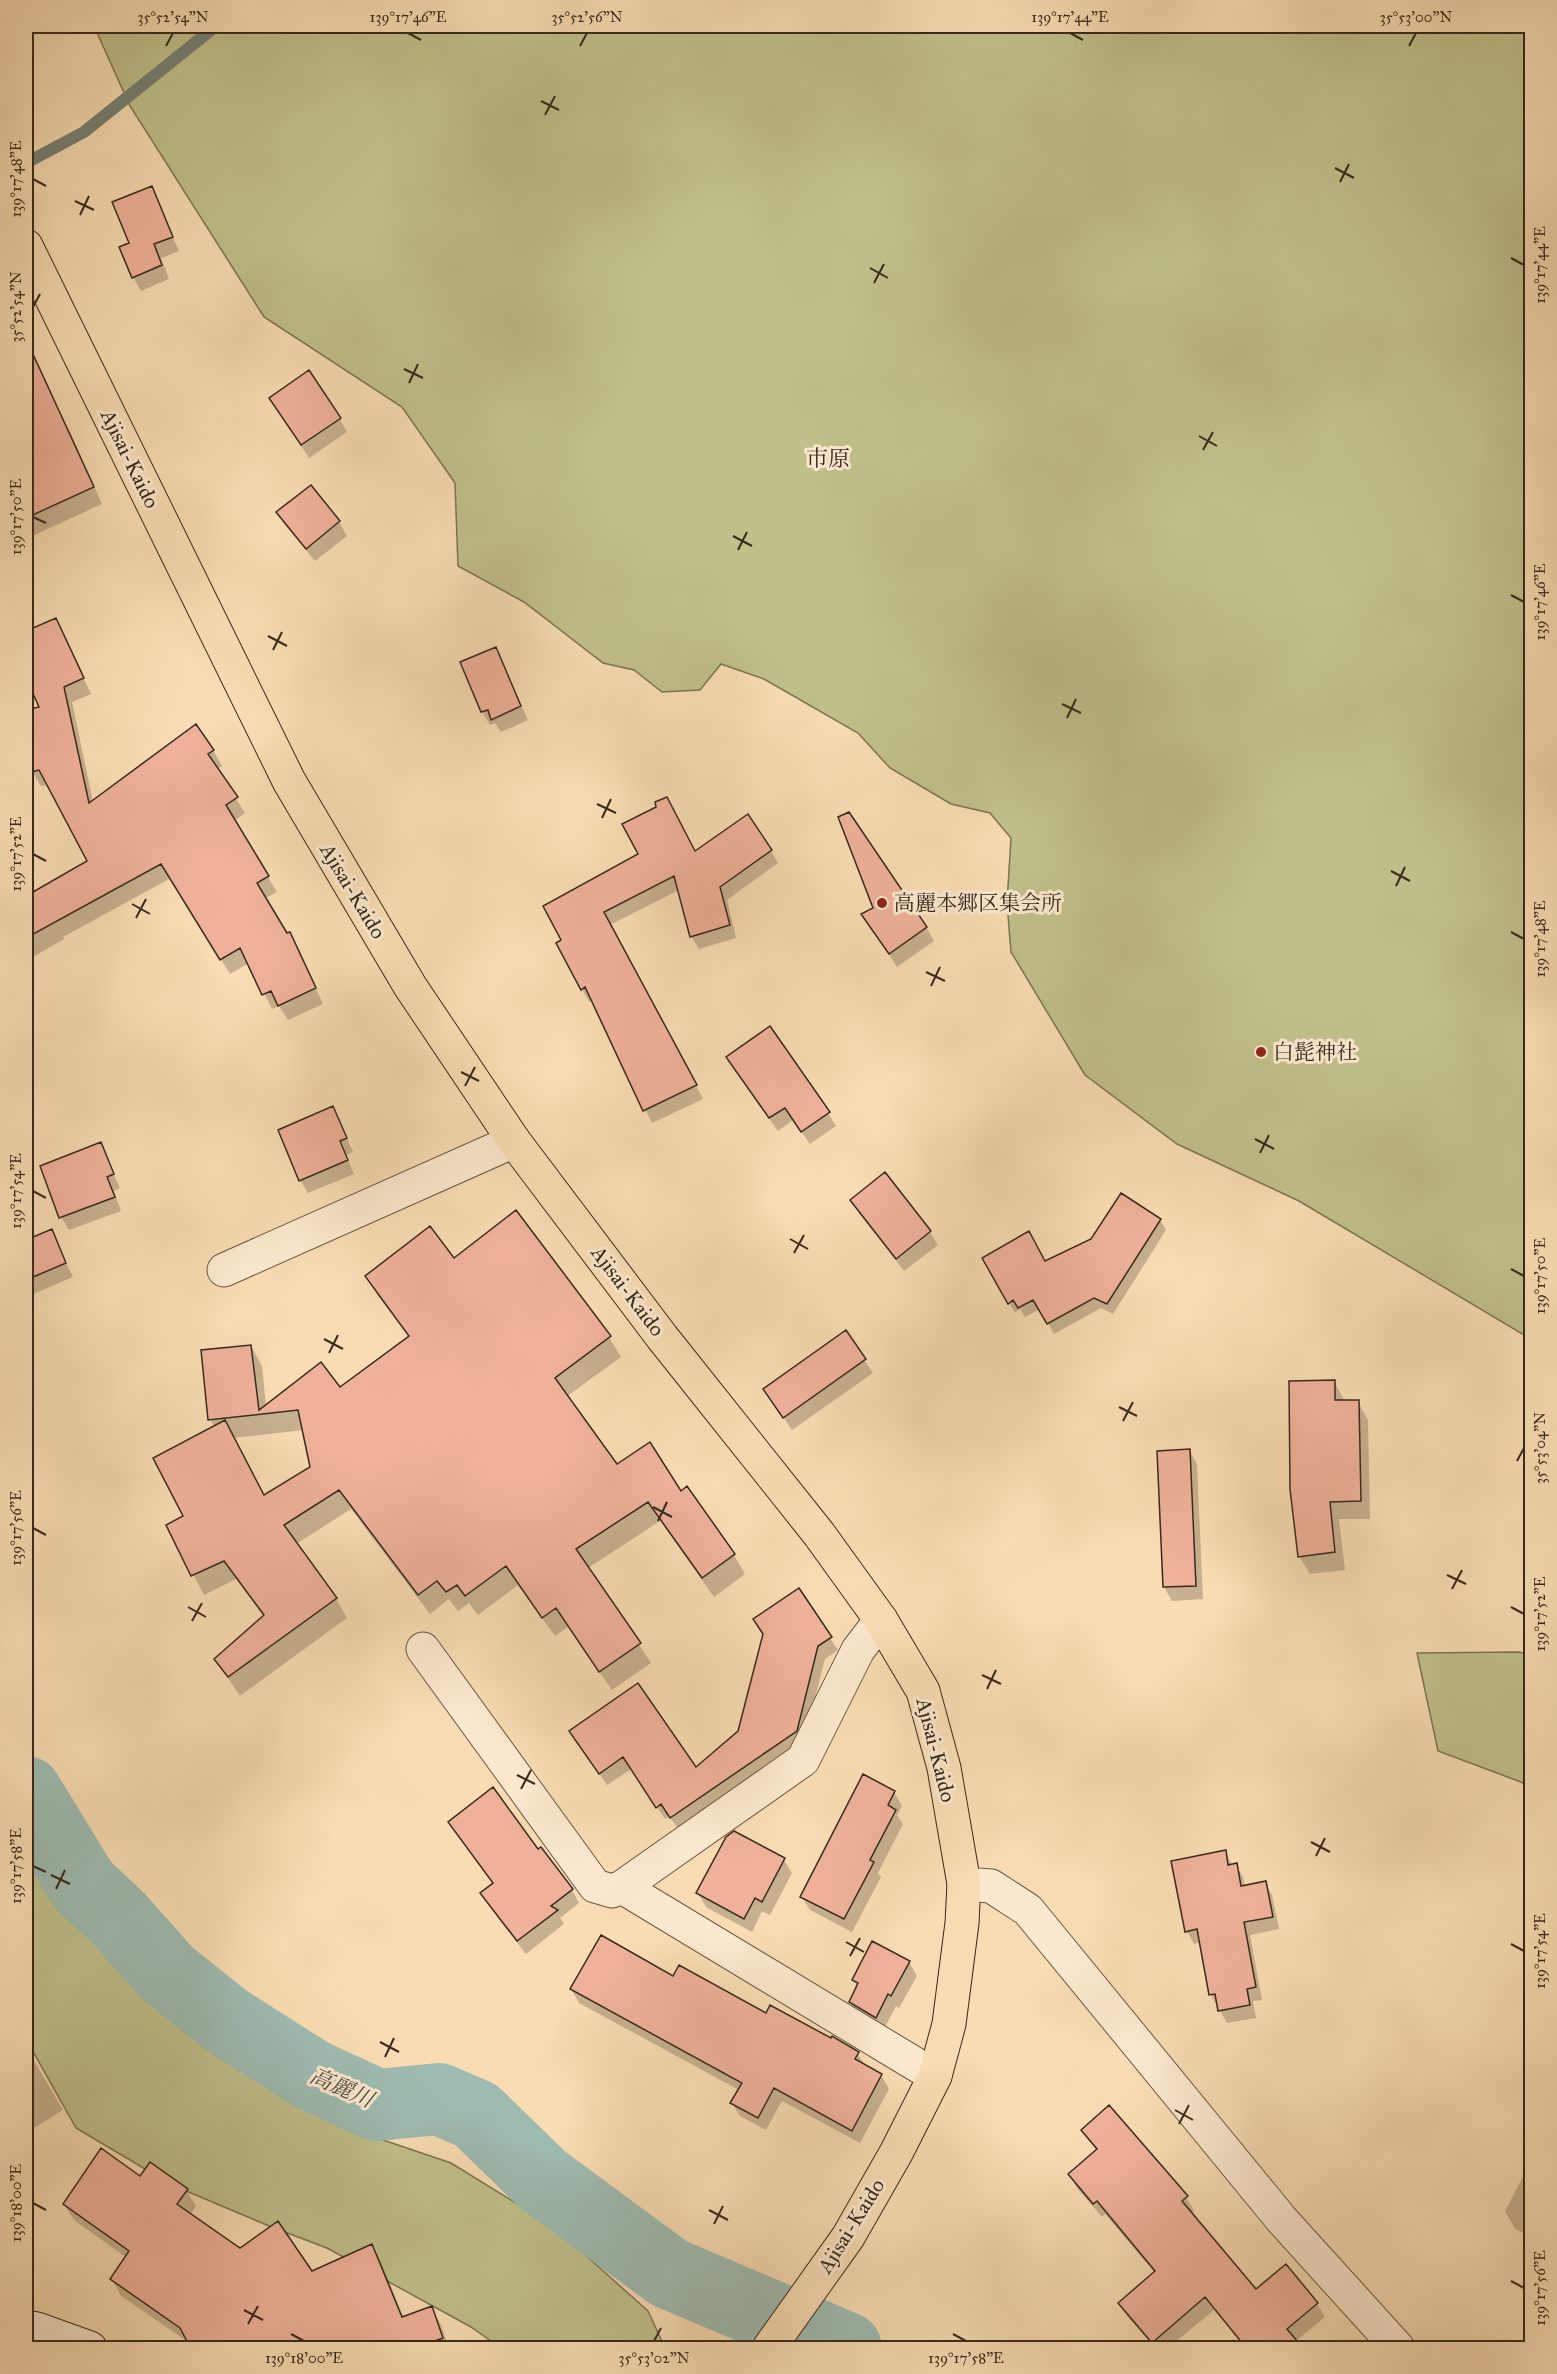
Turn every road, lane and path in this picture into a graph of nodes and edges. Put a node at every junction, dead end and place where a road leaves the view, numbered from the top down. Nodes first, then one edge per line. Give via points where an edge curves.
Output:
1 (26, 246) edge
2 (514, 1141) junction
3 (224, 1270) dead end
4 (881, 1620) junction
5 (423, 1649) dead end
6 (964, 1884) junction
7 (622, 1887) junction
8 (935, 2076) junction
9 (26, 2327) edge
10 (90, 2349) edge
11 (769, 2349) edge
12 (1398, 2349) edge

1 - 2 highway, Ajisai-Kaido via 289,781 410,986
2 - 3 street
2 - 4 highway, Ajisai-Kaido via 670,1347 819,1534
4 - 6 highway, Ajisai-Kaido via 923,1691 944,1768
4 - 7 street via 858,1650 803,1760
5 - 7 street via 595,1886 612,1891
6 - 8 highway, Ajisai-Kaido via 949,2024
6 - 12 street via 990,1886 1028,1910 1282,2220
7 - 8 street
8 - 11 highway, Ajisai-Kaido via 848,2237
9 - 10 street

